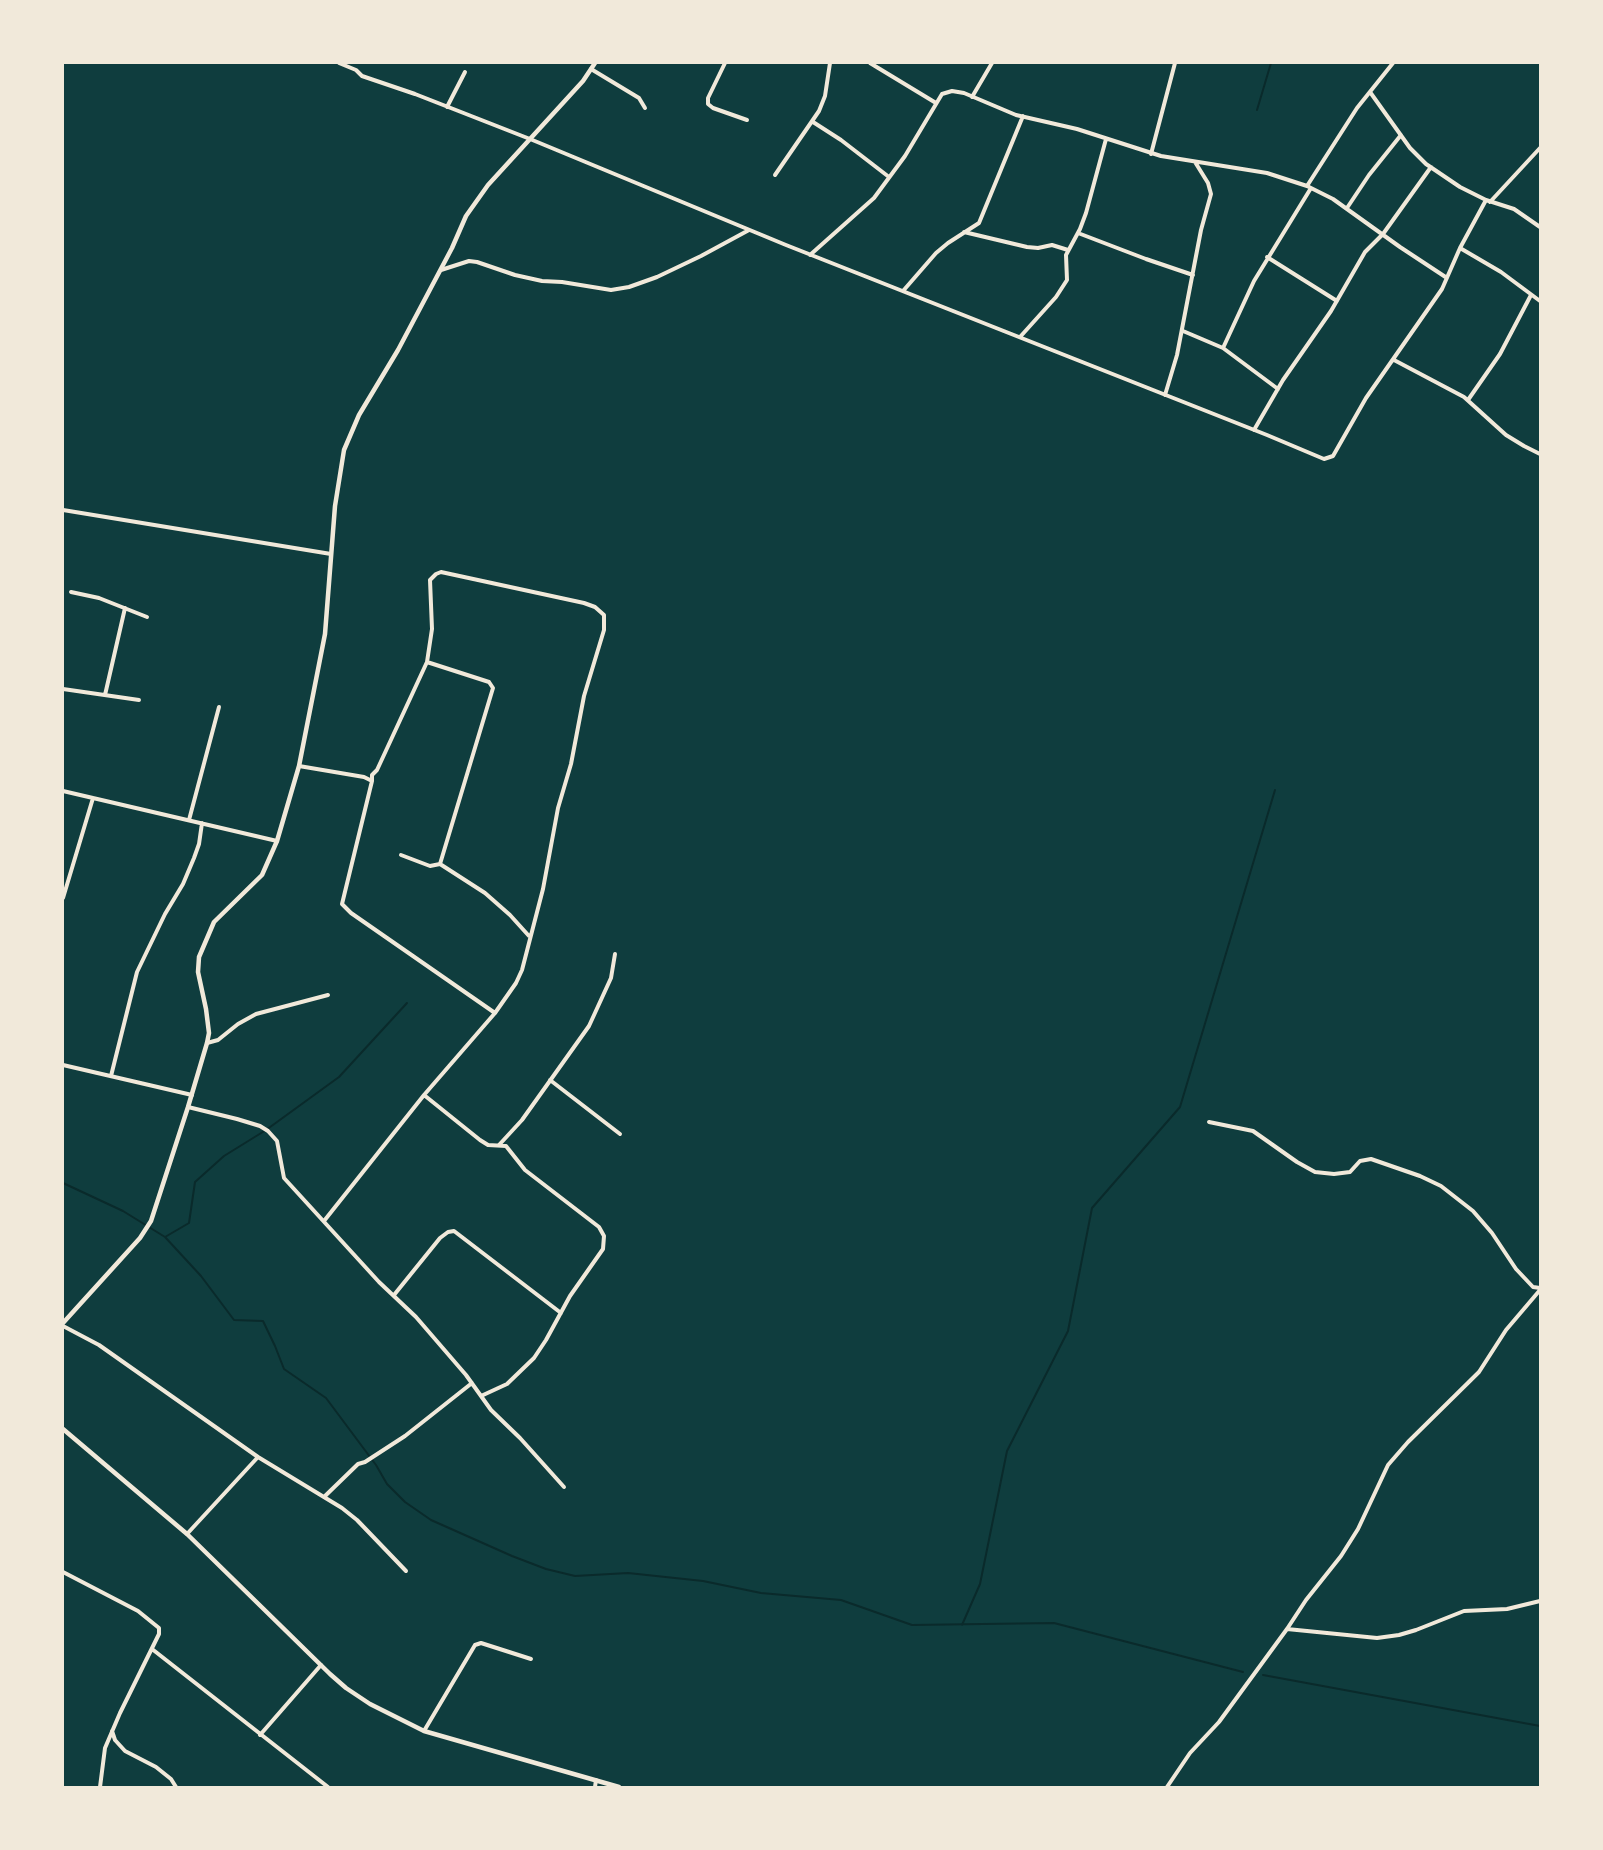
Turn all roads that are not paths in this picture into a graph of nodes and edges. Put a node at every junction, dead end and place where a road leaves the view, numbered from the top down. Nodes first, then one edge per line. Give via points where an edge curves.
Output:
1 (339, 63) edge
2 (357, 63) edge
3 (595, 63) edge
4 (725, 63) edge
5 (830, 63) edge
6 (870, 63) edge
7 (992, 63) edge
8 (1175, 63) edge
9 (1393, 63) edge
10 (591, 69) junction
11 (356, 70) junction
12 (465, 72) dead end
13 (1370, 92) junction
14 (972, 97) junction
15 (936, 103) junction
16 (447, 107) junction
17 (645, 108) dead end
18 (1023, 116) junction
19 (747, 120) dead end
20 (813, 122) junction
21 (1401, 135) junction
22 (530, 139) junction
23 (1106, 139) junction
24 (1540, 148) edge
25 (1151, 154) junction
26 (1195, 162) junction
27 (1431, 167) junction
28 (775, 175) dead end
29 (889, 177) junction
30 (1309, 187) junction
31 (1488, 201) junction
32 (1347, 208) junction
33 (976, 226) junction
34 (1540, 227) edge
35 (750, 229) junction
36 (964, 232) junction
37 (1078, 233) junction
38 (1383, 234) junction
39 (980, 237) junction
40 (1460, 248) junction
41 (1068, 250) junction
42 (810, 255) junction
43 (1267, 257) junction
44 (441, 270) junction
45 (1193, 274) junction
46 (1448, 278) junction
47 (903, 291) junction
48 (1530, 294) junction
49 (1336, 301) junction
50 (1540, 301) edge
51 (1183, 331) junction
52 (1020, 337) junction
53 (1222, 348) junction
54 (1394, 360) junction
55 (1278, 389) junction
56 (1165, 395) junction
57 (1468, 400) junction
58 (1254, 430) junction
59 (1540, 454) edge
60 (63, 510) edge
61 (332, 554) junction
62 (71, 591) dead end
63 (125, 608) junction
64 (147, 617) dead end
65 (427, 662) junction
66 (63, 689) edge
67 (105, 695) junction
68 (139, 700) dead end
69 (219, 707) dead end
70 (299, 766) junction
71 (372, 781) junction
72 (63, 791) edge
73 (93, 798) junction
74 (189, 819) junction
75 (202, 823) junction
76 (277, 841) junction
77 (400, 855) dead end
78 (440, 864) junction
79 (63, 898) edge
80 (530, 937) junction
81 (615, 954) dead end
82 (328, 995) dead end
83 (495, 1013) junction
84 (207, 1043) junction
85 (63, 1065) edge
86 (111, 1076) junction
87 (550, 1080) junction
88 (192, 1095) junction
89 (424, 1095) junction
90 (188, 1107) junction
91 (1209, 1122) dead end
92 (620, 1134) dead end
93 (498, 1145) junction
94 (324, 1221) junction
95 (1540, 1289) edge
96 (394, 1295) junction
97 (561, 1313) junction
98 (63, 1325) edge
99 (472, 1383) junction
100 (481, 1396) junction
101 (63, 1428) edge
102 (258, 1457) junction
103 (564, 1488) dead end
104 (324, 1497) junction
105 (188, 1534) junction
106 (406, 1571) dead end
107 (63, 1572) edge
108 (1540, 1602) edge
109 (1287, 1629) junction
110 (152, 1649) junction
111 (531, 1659) dead end
112 (321, 1665) junction
113 (112, 1731) junction
114 (424, 1731) junction
115 (260, 1735) junction
116 (596, 1780) junction
117 (100, 1787) edge
118 (177, 1787) edge
119 (328, 1787) edge
120 (595, 1787) edge
121 (619, 1787) edge
122 (1167, 1787) edge

1 - 11 street
2 - 11 street
3 - 10 street
4 - 19 street via 708,104
5 - 20 street via 825,96
6 - 15 street
7 - 14 street
8 - 25 street
9 - 13 street
10 - 17 street via 639,98
10 - 22 street
11 - 16 street via 362,76
12 - 16 street
13 - 21 street
13 - 30 street via 1328,151
14 - 15 street via 948,91
14 - 18 street
15 - 29 street
16 - 22 street
18 - 23 street
18 - 33 street
20 - 28 street
20 - 29 street
21 - 27 street
21 - 32 street
22 - 35 street
22 - 44 street via 466,216
23 - 25 street
23 - 37 street
24 - 31 street
25 - 26 street
26 - 30 street via 1267,173
26 - 45 street via 1211,194
27 - 31 street via 1460,188
27 - 38 street
29 - 42 street via 874,198
30 - 32 street
30 - 43 street
31 - 34 street via 1514,208
31 - 40 street
32 - 38 street
33 - 36 street
33 - 39 street
35 - 42 street
35 - 44 street via 657,277 611,290 542,281 469,261
36 - 39 street
36 - 47 street via 936,254
37 - 41 street
37 - 45 street
38 - 46 street
38 - 49 street via 1365,252
39 - 41 street
40 - 46 street
40 - 48 street
41 - 52 street via 1067,280
42 - 47 street
43 - 49 street
43 - 53 street
44 - 61 street via 344,450 334,506
45 - 51 street
46 - 54 street
47 - 52 street
48 - 50 street
48 - 57 street via 1500,354
49 - 55 street
51 - 53 street
51 - 56 street
52 - 56 street
53 - 55 street
54 - 57 street
54 - 58 street via 1365,398 1331,458 1324,459
55 - 58 street
56 - 58 street
57 - 59 street via 1506,435
60 - 61 street
61 - 70 street via 325,634
62 - 63 street
63 - 64 street
63 - 67 street
65 - 71 street
65 - 78 street via 489,682 494,688
65 - 80 street via 432,629 430,580 441,572 584,603 601,610 605,618
66 - 67 street
67 - 68 street
69 - 74 street
70 - 71 street
70 - 76 street
71 - 83 street via 342,904
72 - 73 street
73 - 74 street
73 - 79 street
74 - 75 street
75 - 76 street
75 - 86 street via 183,884 137,972
76 - 84 street via 262,875 214,922 202,948 198,972 206,1009
77 - 78 street via 430,866
78 - 80 street via 485,893
80 - 83 street via 522,970
81 - 87 street via 611,978 589,1026
82 - 84 street via 256,1014 218,1040
83 - 89 street
84 - 88 street
85 - 86 street
86 - 88 street
87 - 92 street
87 - 93 street via 522,1120
88 - 90 street
89 - 93 street via 480,1140
89 - 94 street
90 - 94 street via 268,1131 277,1141 284,1178
90 - 98 street via 151,1221
91 - 95 street via 1253,1131 1315,1172 1350,1172 1360,1161 1371,1159 1441,1186 1473,1211 1516,1269
93 - 97 street via 506,1146 525,1170 599,1227 604,1236 603,1249
94 - 96 street
95 - 109 street via 1506,1330 1479,1372 1388,1465 1358,1529
96 - 97 street via 440,1238 454,1232
96 - 99 street
97 - 100 street via 524,1370 507,1384
98 - 102 street via 132,1366
99 - 100 street
99 - 104 street via 405,1436 358,1464
100 - 103 street
101 - 105 street
102 - 104 street
102 - 105 street
104 - 106 street via 357,1520
105 - 112 street
107 - 110 street via 156,1624 159,1634
108 - 109 street via 1507,1609 1464,1611 1416,1630 1377,1638
109 - 122 street
110 - 113 street
110 - 115 street
111 - 114 street via 481,1643 475,1645
112 - 114 street via 370,1704
112 - 115 street
113 - 117 street via 105,1748
113 - 118 street via 125,1751 156,1767
114 - 116 street
115 - 119 street
116 - 120 street
116 - 121 street

